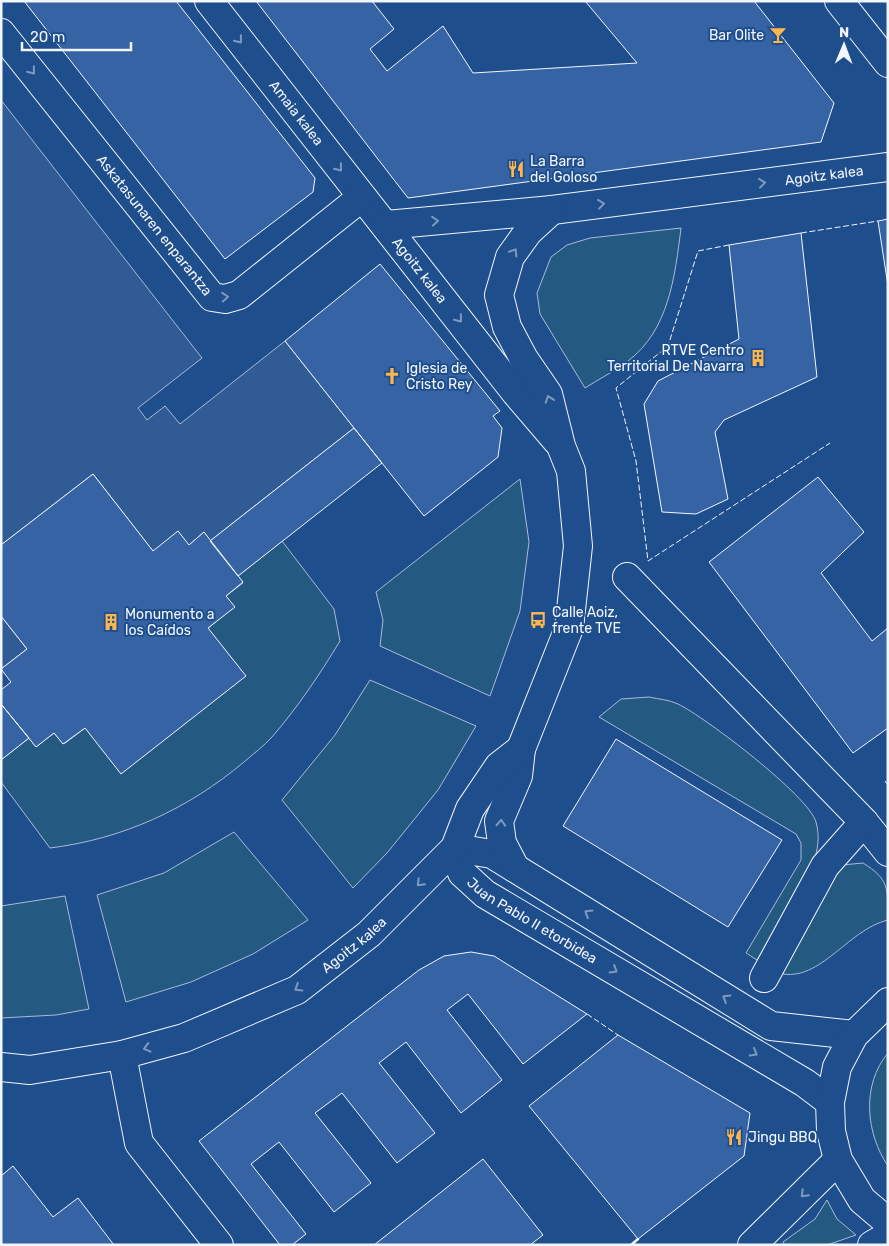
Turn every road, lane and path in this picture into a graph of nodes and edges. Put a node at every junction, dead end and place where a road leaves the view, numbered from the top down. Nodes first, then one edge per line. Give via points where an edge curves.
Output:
1 (209, 1) edge
2 (839, 1) edge
3 (1, 33) edge
4 (888, 63) edge
5 (888, 167) edge
6 (362, 197) junction
7 (552, 210) junction
8 (386, 226) junction
9 (561, 446) junction
10 (627, 577) dead end
11 (521, 749) junction
12 (864, 822) junction
13 (455, 848) junction
14 (888, 852) edge
15 (515, 868) junction
16 (764, 978) dead end
17 (888, 1002) edge
18 (854, 1035) junction
19 (122, 1056) junction
20 (1, 1067) edge
21 (830, 1102) junction
22 (838, 1160) junction
23 (888, 1222) edge
24 (888, 1236) edge
25 (219, 1245) edge
26 (752, 1245) edge
27 (872, 1245) edge

1 -> 6 street, Amaia kalea
2 - 4 street
3 -> 6 street, Askatasunaren enparantza via 212,297 225,299 239,295
7 -> 5 street, Agoitz kalea
6 - 8 street, Amaia kalea
8 -> 7 street, Agoitz kalea
9 -> 7 street, Agoitz kalea via 548,394 507,327 499,295 510,257 528,232
8 -> 9 street, Agoitz kalea
9 - 11 street, Agoitz kalea via 571,471 578,546 568,628
10 - 12 street
11 - 13 street, Agoitz kalea via 499,766 470,810
15 -> 11 street, Agoitz kalea via 502,843 498,821 518,776
12 - 14 street
12 - 16 street via 824,866
13 - 15 street, Juan Pablo II etorbidea via 492,854
13 -> 19 street, Agoitz kalea via 369,934 297,990 184,1038
13 -> 21 street, Juan Pablo II etorbidea via 462,873 485,894 805,1083
18 -> 15 street, Juan Pablo II etorbidea via 771,1026
17 - 18 street
18 - 21 street via 837,1067
19 - 20 street, Agoitz kalea via 30,1070
19 - 25 street via 139,1143
21 - 22 street via 831,1131
22 - 23 street via 862,1200
22 -> 26 street
24 - 27 street

